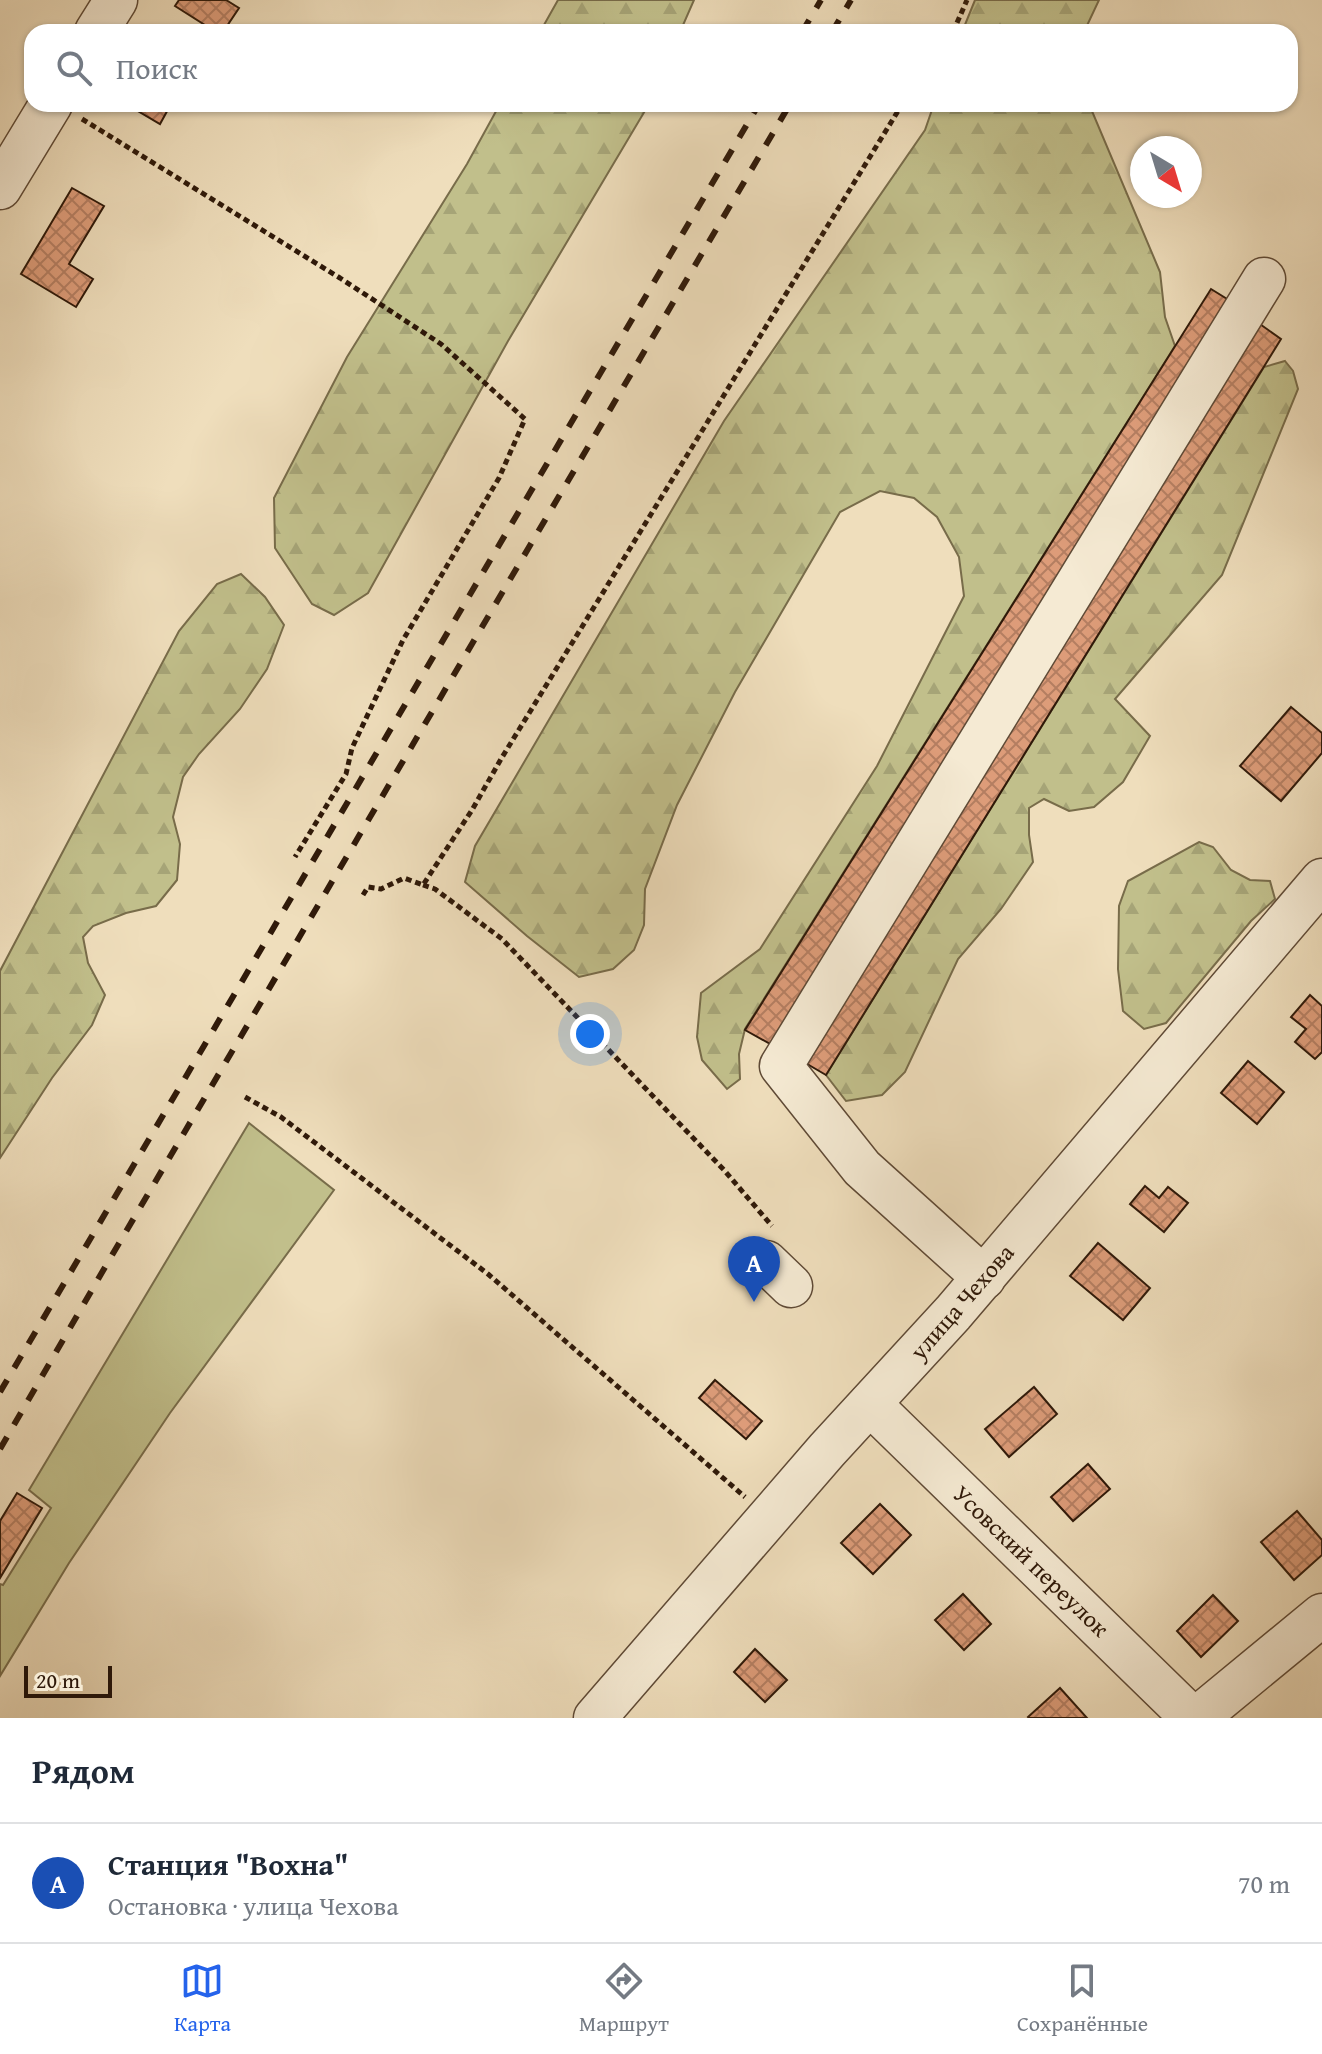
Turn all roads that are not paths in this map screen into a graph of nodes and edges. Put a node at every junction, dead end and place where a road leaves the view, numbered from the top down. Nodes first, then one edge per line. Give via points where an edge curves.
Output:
1 (116, 0) edge
2 (101, 24) edge
3 (64, 112) edge
4 (12, 141) edge
5 (0, 188) edge
6 (1264, 279) dead end
7 (1317, 897) edge
8 (984, 1278) junction
9 (870, 1404) junction
10 (1322, 1615) edge
11 (595, 1718) edge
12 (1194, 1718) edge

1 - 2 street
3 - 4 street
4 - 5 street
6 - 8 street via 781,1066 862,1168
7 - 8 street, улица Чехова
8 - 9 street, улица Чехова
9 - 11 street, улица Чехова
9 - 12 street, Усовский переулок
10 - 12 street

